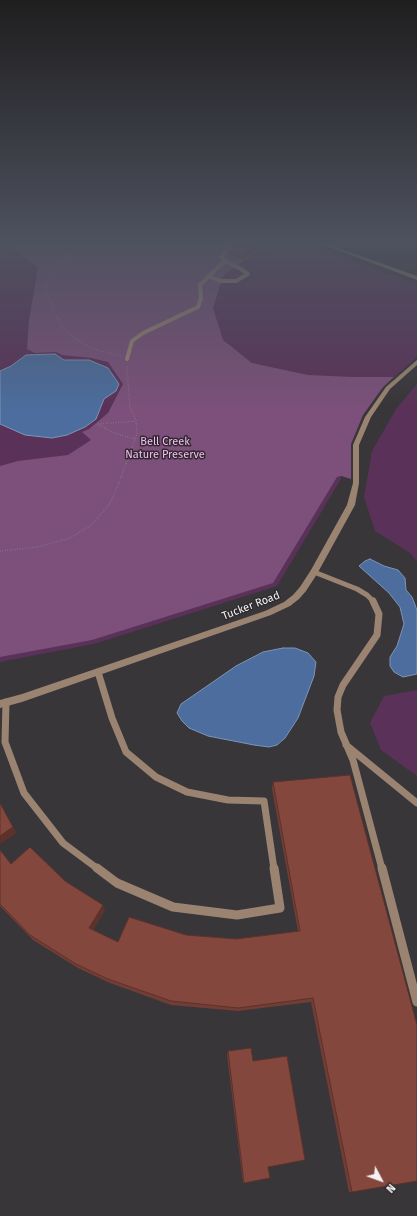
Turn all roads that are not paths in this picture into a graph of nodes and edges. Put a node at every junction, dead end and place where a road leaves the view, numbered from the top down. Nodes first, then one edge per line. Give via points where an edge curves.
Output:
1 (201, 297) edge
2 (127, 358) road end
3 (417, 362) edge
4 (314, 572) junction
5 (98, 672) junction
6 (3, 703) edge
7 (345, 744) junction
8 (417, 803) edge
9 (417, 1002) edge

1 - 2 lane via 198,307 143,333 132,341
3 - 4 street, Tucker Road via 388,388 368,417 356,445 356,483 351,505
4 - 5 street, Tucker Road via 304,590 277,609
4 - 7 lane via 367,595 379,614 380,625 377,635 343,685 338,697 338,721
5 - 6 street, Tucker Road
5 - 6 lane via 126,752 156,778 187,792 228,800 264,801 280,908 237,915 173,907 117,883 63,844 24,793 5,742
7 - 8 lane
7 - 9 lane via 353,760

